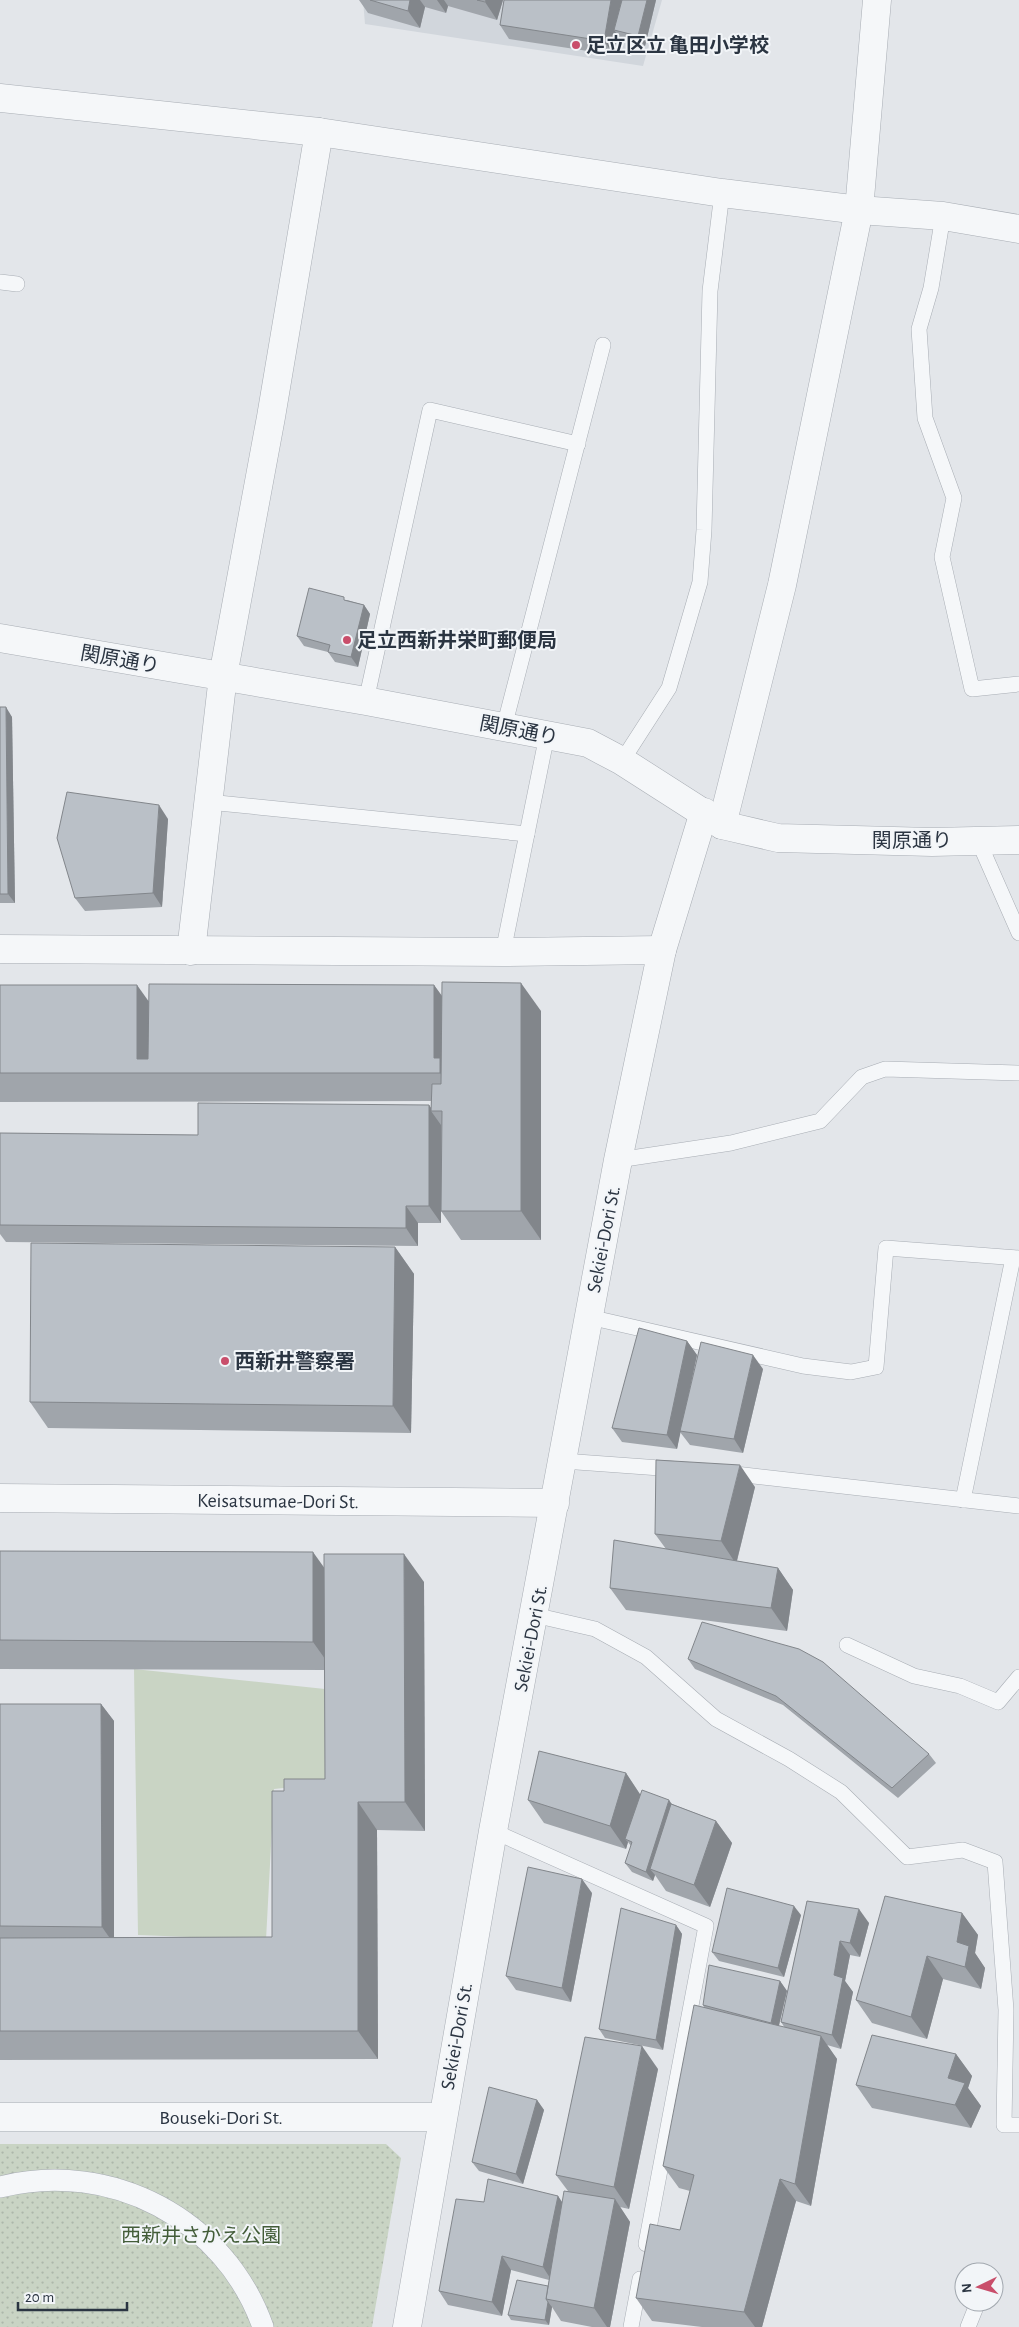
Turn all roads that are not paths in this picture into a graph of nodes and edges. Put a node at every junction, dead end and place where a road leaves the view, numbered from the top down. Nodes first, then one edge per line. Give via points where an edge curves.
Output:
1 (877, 0) edge
2 (0, 98) edge
3 (319, 132) junction
4 (722, 193) junction
5 (859, 210) junction
6 (943, 216) junction
7 (1019, 229) edge
8 (0, 282) edge
9 (17, 284) dead end
10 (603, 345) dead end
11 (578, 444) junction
12 (0, 638) edge
13 (223, 676) junction
14 (1019, 684) edge
15 (366, 701) junction
16 (504, 727) junction
17 (547, 735) junction
18 (622, 761) junction
19 (208, 802) junction
20 (713, 818) junction
21 (527, 834) junction
22 (978, 840) junction
23 (1019, 840) edge
24 (1019, 933) edge
25 (0, 949) edge
26 (662, 950) junction
27 (191, 951) junction
28 (502, 952) junction
29 (1019, 1073) edge
30 (618, 1160) junction
31 (1016, 1258) edge
32 (589, 1317) junction
33 (563, 1460) junction
34 (686, 1470) edge
35 (714, 1472) edge
36 (0, 1498) edge
37 (963, 1500) junction
38 (555, 1503) junction
39 (1019, 1506) edge
40 (534, 1615) junction
41 (847, 1645) dead end
42 (1019, 1677) edge
43 (493, 1831) junction
44 (0, 2117) edge
45 (442, 2118) junction
46 (1019, 2125) edge
47 (0, 2187) edge
48 (974, 2312) edge
49 (263, 2327) edge
50 (407, 2327) edge
51 (631, 2327) edge
52 (968, 2327) edge

1 - 5 street, Sekiei-Dori St.
2 - 3 street
3 - 4 street
3 - 13 street
4 - 5 street
4 - 18 lane via 709,300 700,582 669,688
5 - 6 street
5 - 20 street, Sekiei-Dori St. via 782,585
6 - 7 street
6 - 14 lane via 931,288 919,329 925,418 954,498 942,557 972,689
8 - 9 lane
10 - 11 lane
11 - 15 lane via 430,410
11 - 16 lane
12 - 13 street, 関原通り
13 - 15 street, 関原通り
13 - 19 street
15 - 16 street, 関原通り
16 - 17 street, 関原通り
17 - 18 street, 関原通り via 588,743
17 - 21 lane
18 - 20 street, 関原通り
19 - 21 lane
19 - 27 street
20 - 22 street, 関原通り via 778,838
20 - 26 street, Sekiei-Dori St.
21 - 28 lane
22 - 23 street, 関原通り
22 - 24 lane
25 - 27 street
26 - 28 street
26 - 30 street, Sekiei-Dori St.
27 - 28 street
29 - 30 lane via 885,1069 862,1077 820,1121 731,1143
30 - 32 street, Sekiei-Dori St.
31 - 32 lane via 886,1248 876,1367 851,1372 803,1366
31 - 37 lane
32 - 33 street, Sekiei-Dori St.
33 - 34 lane
33 - 38 street, Sekiei-Dori St.
35 - 37 lane
36 - 38 street, Keisatsumae-Dori St.
37 - 39 lane
38 - 40 street, Sekiei-Dori St.
40 - 43 street, Sekiei-Dori St.
40 - 46 lane via 596,1629 646,1657 716,1719 841,1792 907,1857 963,1850 995,1862 1006,2010 1004,2125
41 - 42 lane via 914,1676 960,1686 998,1702
43 - 45 street, Sekiei-Dori St.
43 - 51 lane via 706,1926
44 - 45 street, Bouseki-Dori St.
45 - 50 street, Sekiei-Dori St.
47 - 49 street via 45,2179 89,2181 131,2192 170,2211 206,2237 234,2270
48 - 52 lane

